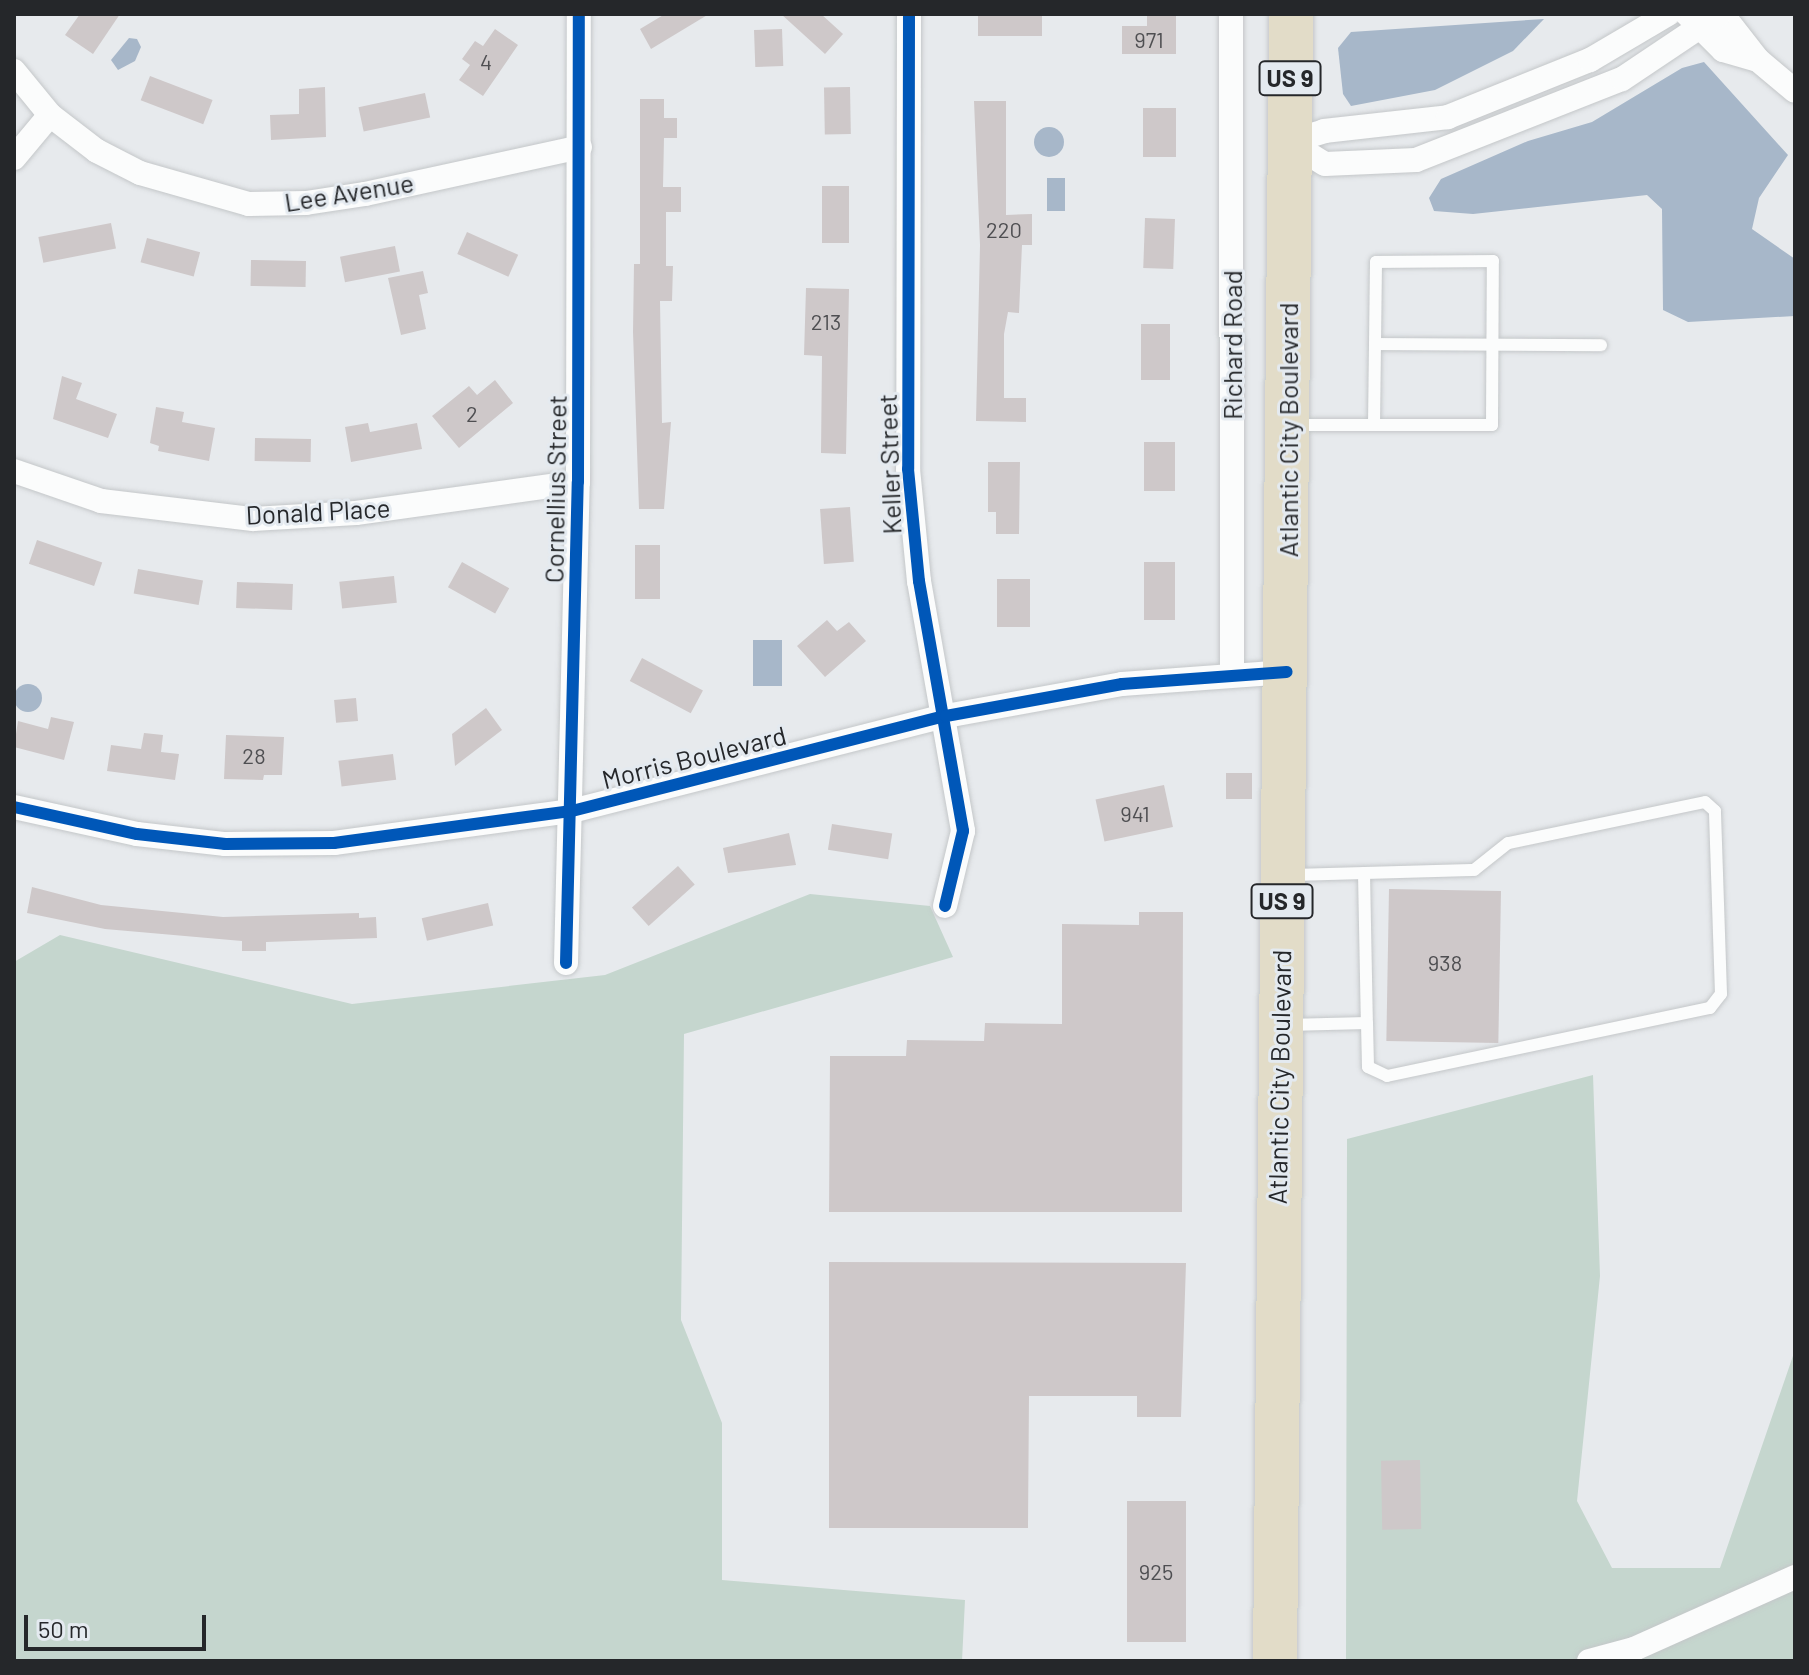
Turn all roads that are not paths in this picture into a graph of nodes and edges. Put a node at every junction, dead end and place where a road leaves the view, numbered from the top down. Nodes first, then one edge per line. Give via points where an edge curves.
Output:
1 (579, 14) edge
2 (909, 14) edge
3 (1231, 14) edge
4 (1291, 14) edge
5 (1668, 14) edge
6 (1707, 18) edge
7 (14, 71) edge
8 (1795, 91) edge
9 (50, 115) junction
10 (1289, 142) junction
11 (580, 147) junction
12 (14, 158) edge
13 (1375, 344) junction
14 (1493, 344) junction
15 (1601, 345) dead end
16 (1287, 425) junction
17 (1374, 425) junction
18 (14, 471) edge
19 (578, 482) junction
20 (1287, 672) junction
21 (1232, 675) junction
22 (946, 716) junction
23 (14, 807) edge
24 (572, 811) junction
25 (1364, 873) junction
26 (1283, 875) junction
27 (945, 906) dead end
28 (566, 963) dead end
29 (1367, 1023) junction
30 (1280, 1025) junction
31 (1795, 1577) edge
32 (1275, 1661) edge
33 (1589, 1661) edge

1 - 11 street, Cornellius Street
2 - 22 street, Keller Street via 908,469 919,581
3 - 21 street, Richard Road
4 - 10 highway, Atlantic City Boulevard / US 9
5 - 10 street via 1590,60 1448,117 1324,131
6 - 8 street via 1723,50 1758,60
6 - 10 street via 1622,79 1416,160 1325,164
7 - 9 street, Lee Avenue
9 - 11 street, Lee Avenue via 97,151 140,173 249,204 365,194
9 - 12 street
10 - 16 highway, Atlantic City Boulevard / US 9
11 - 19 street, Cornellius Street
13 - 14 lane
13 - 14 lane via 1376,262 1493,261
13 - 17 lane
14 - 15 lane
14 - 17 lane via 1492,425
16 - 17 lane
16 - 20 highway, Atlantic City Boulevard / US 9
18 - 19 street, Donald Place via 101,501 253,519 356,513
19 - 24 street, Cornellius Street
20 - 21 street, Morris Boulevard
20 - 26 highway, Atlantic City Boulevard / US 9
21 - 22 street, Morris Boulevard via 1122,684
22 - 24 street, Morris Boulevard
22 - 27 street, Keller Street via 963,831
23 - 24 street, Morris Boulevard via 137,834 225,844 334,843
24 - 28 street, Cornellius Street
25 - 26 lane
25 - 29 lane
25 - 29 lane via 1474,870 1508,843 1705,802 1715,811 1721,994 1710,1008 1387,1076 1368,1067
26 - 30 highway, Atlantic City Boulevard / US 9
29 - 30 lane
30 - 32 highway, Atlantic City Boulevard / US 9
31 - 33 street via 1634,1649

